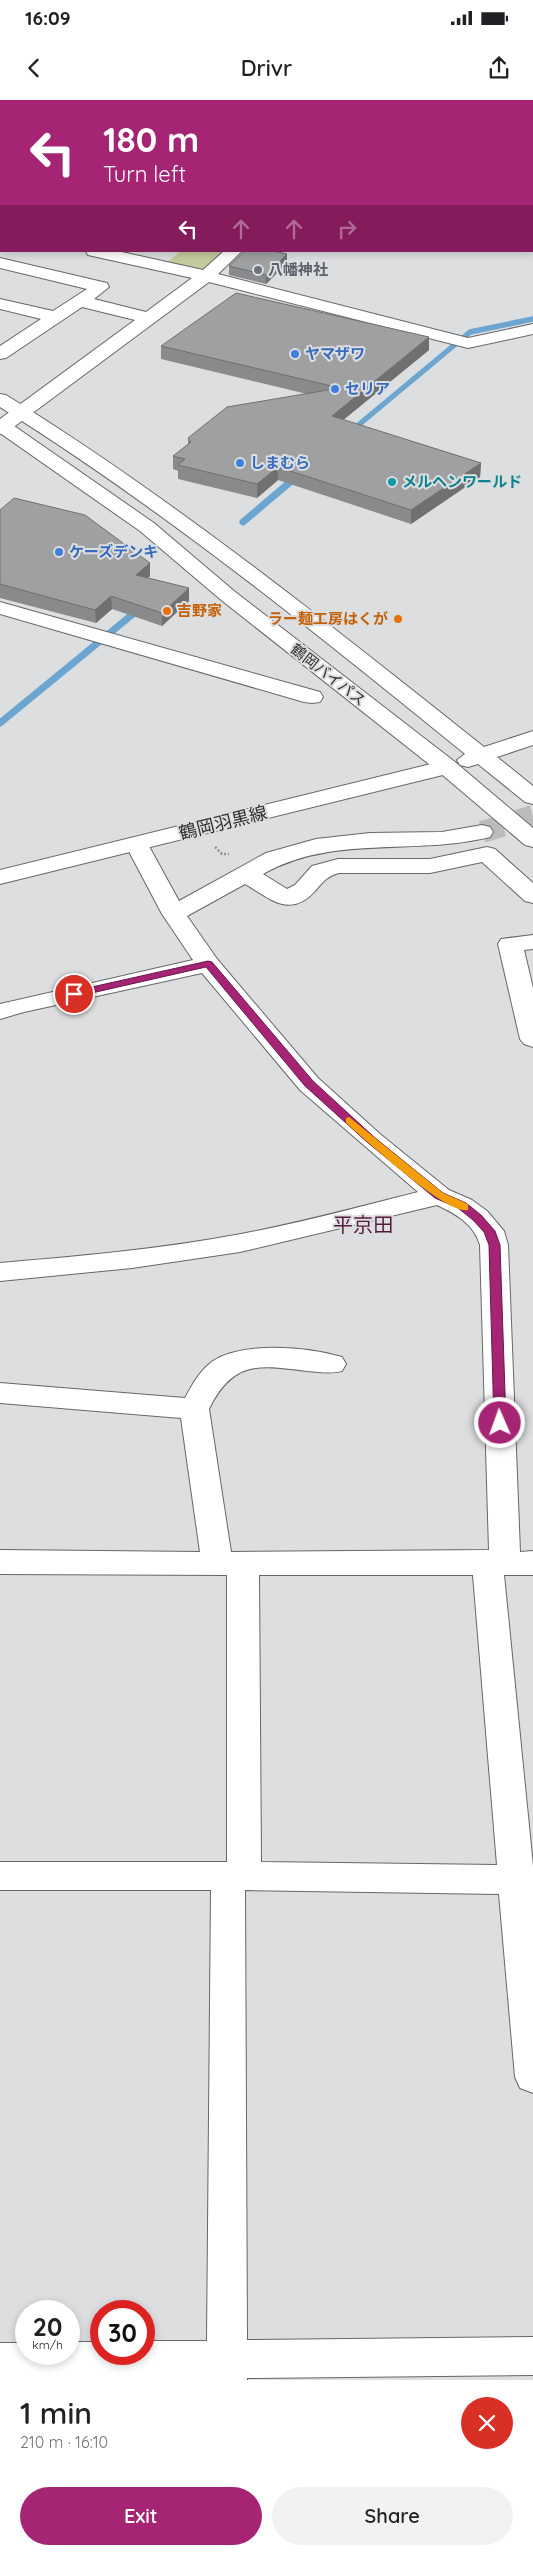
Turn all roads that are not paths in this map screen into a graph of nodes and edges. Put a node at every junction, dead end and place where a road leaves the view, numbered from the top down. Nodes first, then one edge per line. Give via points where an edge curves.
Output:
1 (98, 252) edge
2 (233, 252) edge
3 (0, 263) edge
4 (206, 276) junction
5 (79, 302) junction
6 (0, 304) edge
7 (0, 317) edge
8 (56, 317) junction
9 (149, 318) junction
10 (40, 327) junction
11 (533, 329) edge
12 (0, 338) edge
13 (18, 342) junction
14 (0, 354) edge
15 (0, 399) edge
16 (22, 412) junction
17 (1, 427) edge
18 (0, 608) edge
19 (22, 614) junction
20 (0, 630) edge
21 (312, 697) dead end
22 (533, 738) edge
23 (483, 756) junction
24 (446, 767) junction
25 (533, 797) edge
26 (482, 832) tunnel mouth
27 (533, 840) edge
28 (137, 844) junction
29 (246, 874) junction
30 (0, 877) edge
31 (533, 896) edge
32 (174, 914) junction
33 (533, 942) edge
34 (208, 964) junction
35 (0, 1012) edge
36 (533, 1039) edge
37 (439, 1196) junction
38 (0, 1272) edge
39 (332, 1364) dead end
40 (0, 1393) edge
41 (194, 1410) junction
42 (0, 1562) edge
43 (508, 1562) edge
44 (230, 1564) junction
45 (0, 1876) edge
46 (236, 1876) junction
47 (524, 1880) edge
48 (533, 2077) edge
49 (533, 2356) edge
50 (0, 2362) edge
51 (226, 2370) edge

1 - 4 main road
2 - 4 main road
3 - 5 main road via 101,287
4 - 9 main road
4 - 11 main road via 468,343
5 - 8 main road
5 - 9 main road
6 - 8 main road
7 - 10 main road
8 - 10 main road
9 - 16 main road
10 - 13 main road
12 - 13 main road
13 - 14 main road
15 - 16 main road, 鶴岡バイパス
16 - 17 main road
16 - 23 main road, 鶴岡バイパス via 267,584
17 - 24 main road, 鶴岡バイパス via 147,527 226,595
18 - 19 main road
19 - 20 main road
19 - 21 main road
22 - 23 main road, 鶴岡羽黒線
23 - 24 main road, 鶴岡羽黒線
23 - 25 main road, 鶴岡バイパス
24 - 27 main road, 鶴岡バイパス
24 - 28 main road, 鶴岡羽黒線
26 - 29 main road via 442,839 324,844 274,858
28 - 30 main road, 鶴岡羽黒線
28 - 32 main road
29 - 31 main road via 287,899 304,890 320,871 338,866 430,866 487,854
29 - 32 main road
32 - 34 main road
33 - 36 main road via 510,944
34 - 35 main road
34 - 37 main road via 309,1084
37 - 38 main road via 270,1237 210,1248 102,1263
37 - 43 main road via 477,1217 490,1231 494,1245
39 - 41 main road via 268,1358 229,1365 214,1377
40 - 41 main road
41 - 44 main road
42 - 44 main road
43 - 44 main road
43 - 47 main road
44 - 46 main road
45 - 46 main road
46 - 47 main road
46 - 51 main road
47 - 48 main road
49 - 51 main road
50 - 51 main road

